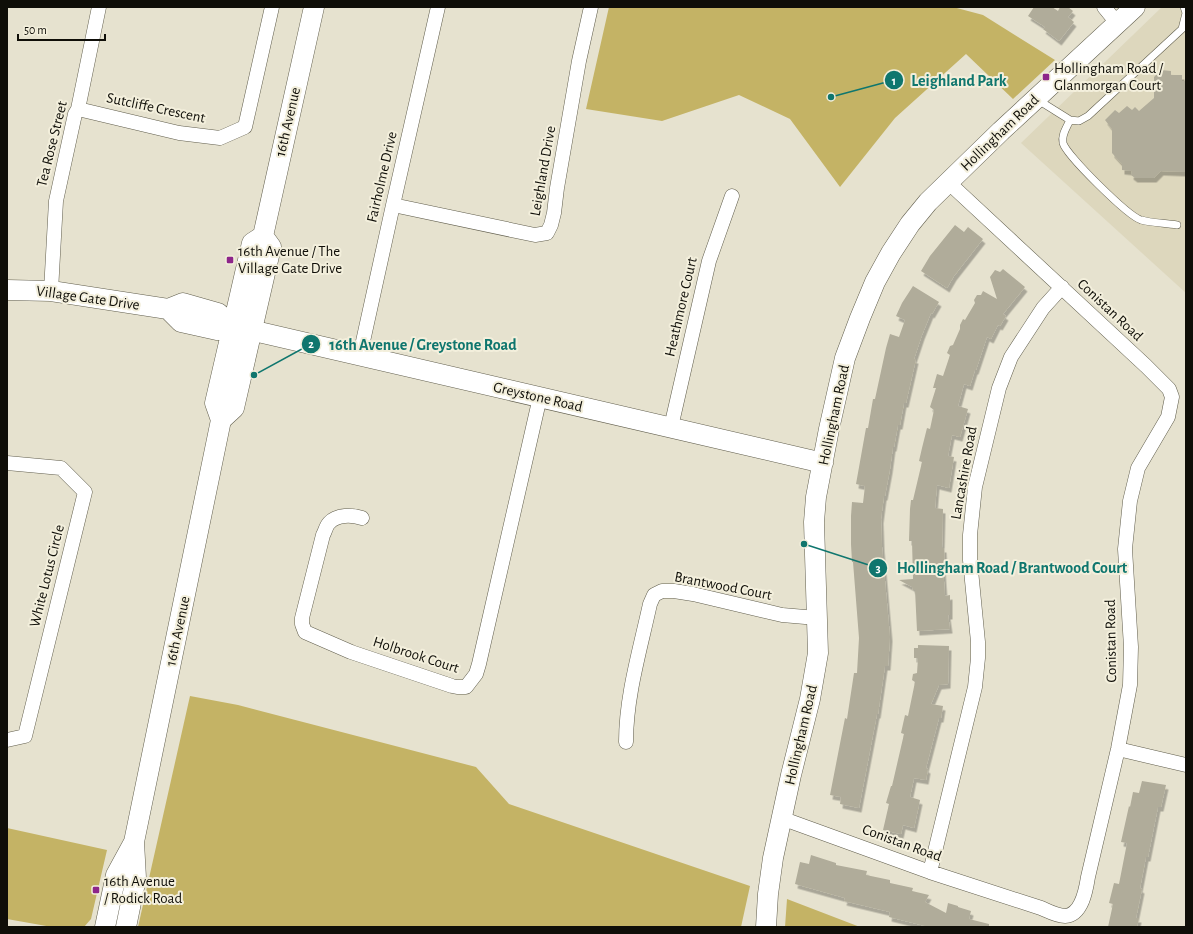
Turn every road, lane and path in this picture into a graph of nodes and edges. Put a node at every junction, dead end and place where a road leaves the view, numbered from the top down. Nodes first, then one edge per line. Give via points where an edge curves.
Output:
1 (98, 7) edge
2 (272, 7) edge
3 (314, 7) edge
4 (438, 7) edge
5 (590, 7) edge
6 (1104, 7) edge
7 (1135, 7) edge
8 (1184, 7) edge
9 (1117, 23) junction
10 (1036, 98) junction
11 (78, 109) junction
12 (1070, 120) junction
13 (948, 182) junction
14 (732, 196) dead end
15 (393, 205) junction
16 (1177, 225) dead end
17 (262, 236) junction
18 (1062, 287) junction
19 (7, 290) edge
20 (51, 290) junction
21 (233, 326) junction
22 (252, 330) junction
23 (360, 356) junction
24 (540, 397) junction
25 (221, 420) junction
26 (671, 427) junction
27 (7, 463) edge
28 (823, 463) junction
29 (362, 518) dead end
30 (817, 618) junction
31 (7, 740) edge
32 (626, 742) dead end
33 (1118, 749) junction
34 (1186, 765) edge
35 (781, 818) junction
36 (134, 842) junction
37 (930, 872) junction
38 (105, 927) edge
39 (126, 927) edge
40 (766, 927) edge

1 - 11 street, Tea Rose Street
2 - 11 street, Sutcliffe Crescent via 245,127 220,138 179,133
3 - 17 street, 16th Avenue
4 - 15 street, Fairholme Drive
5 - 15 street, Leighland Drive via 554,213 547,233 535,235
6 - 9 street
7 - 9 street, Hollingham Road
8 - 12 lane via 1186,13 1182,29 1088,116 1080,120
9 - 10 street, Hollingham Road
10 - 12 lane
10 - 13 street, Hollingham Road
11 - 20 street, Tea Rose Street via 56,201
12 - 16 lane via 1063,135 1063,143 1070,156 1123,208 1140,220
13 - 18 street, Conistan Road
13 - 28 street, Hollingham Road via 910,224 872,290 846,358
14 - 26 street, Heathmore Court via 709,261
15 - 23 street, Fairholme Drive
17 - 21 street, 16th Avenue via 252,243
17 - 22 street via 271,246
18 - 33 street, Conistan Road via 1169,389 1172,397 1168,417 1138,468 1130,501 1125,549 1131,647 1130,685
18 - 37 street, Lancashire Road via 1043,308 1011,357 999,388 975,487 970,560 978,642 975,687
19 - 20 street, Village Gate Drive
20 - 21 street, Village Gate Drive via 168,309 181,322 216,330
21 - 22 street, Greystone Road
21 - 25 street, 16th Avenue via 215,403
22 - 23 street, Greystone Road
22 - 25 street via 234,408
23 - 24 street, Greystone Road
24 - 26 street, Greystone Road
24 - 29 street, Holbrook Court via 479,664 466,687 452,686 351,652 305,632 302,618 328,524 336,518 345,516
25 - 36 street, 16th Avenue
26 - 28 street, Greystone Road
27 - 31 street, White Lotus Circle via 61,468 85,492 25,736
28 - 30 street, Hollingham Road via 814,522
30 - 32 street, Brantwood Court via 782,615 674,591 662,591 654,595 630,694
30 - 35 street, Hollingham Road via 818,653 814,677
33 - 34 street
33 - 37 street, Conistan Road via 1086,890 1072,914 1054,914
35 - 37 street, Conistan Road
35 - 40 street, Hollingham Road via 768,894
36 - 38 street, 16th Avenue via 116,875
36 - 39 street, 16th Avenue via 136,878

